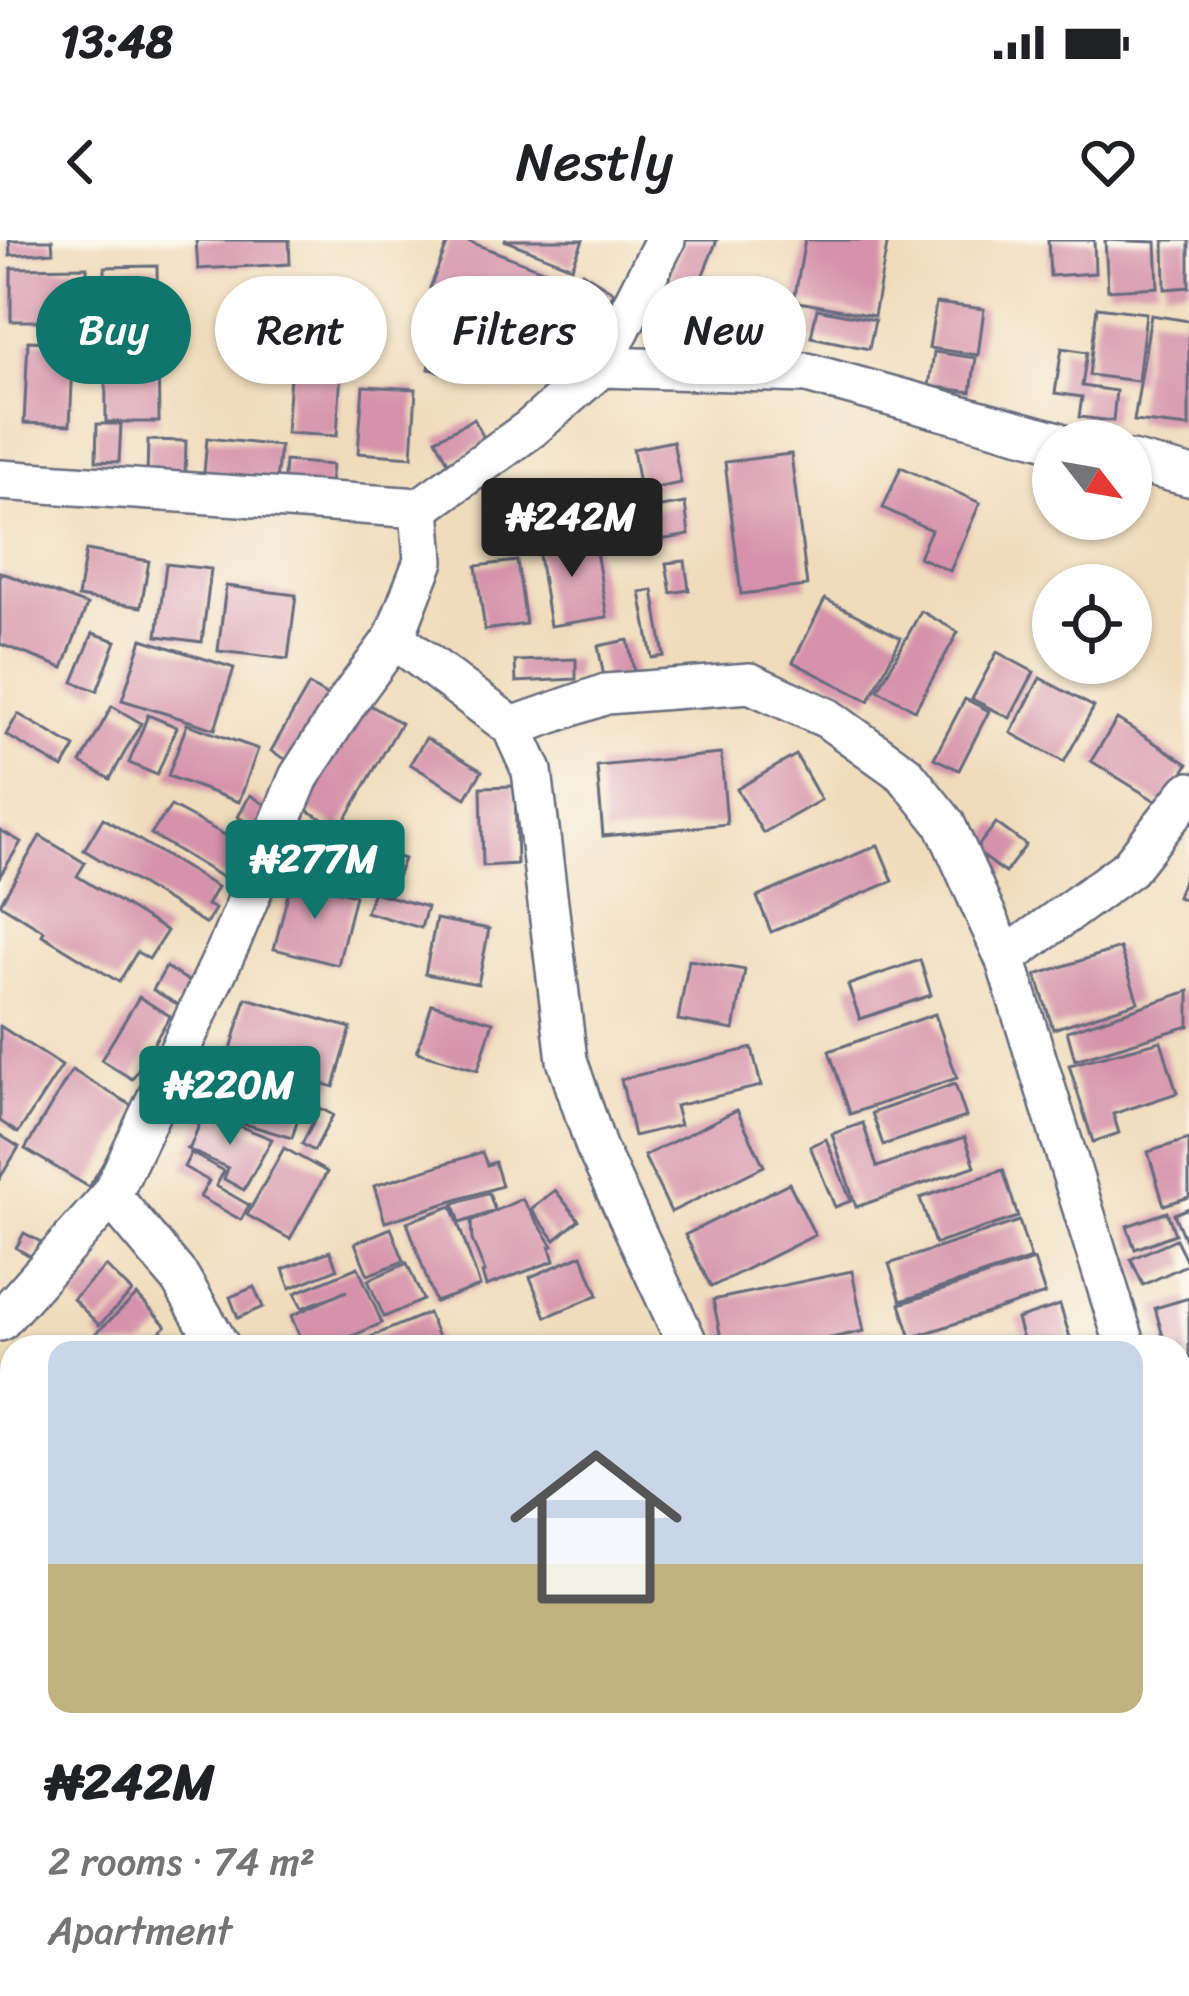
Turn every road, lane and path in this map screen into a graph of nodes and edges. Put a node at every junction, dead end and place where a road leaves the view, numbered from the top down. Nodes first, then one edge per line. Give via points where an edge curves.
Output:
1 (664, 240) edge
2 (618, 333) edge
3 (618, 368) edge
4 (582, 384) edge
5 (1032, 435) edge
6 (1152, 466) edge
7 (1189, 476) edge
8 (0, 480) edge
9 (420, 508) junction
10 (394, 638) junction
11 (512, 727) junction
12 (1189, 792) edge
13 (1006, 958) junction
14 (111, 1196) junction
15 (0, 1322) edge
16 (213, 1335) edge
17 (683, 1335) edge
18 (1122, 1335) edge

1 - 2 street
3 - 5 street via 807,374
4 - 9 street
6 - 7 street
8 - 9 street
9 - 10 street via 424,562
10 - 11 street
10 - 14 street via 299,777
11 - 13 street via 606,694 751,682 827,718 905,774 945,824
11 - 17 street via 532,771 567,1060 596,1147
12 - 13 street via 1129,868
13 - 18 street
14 - 15 street
14 - 16 street via 180,1278

